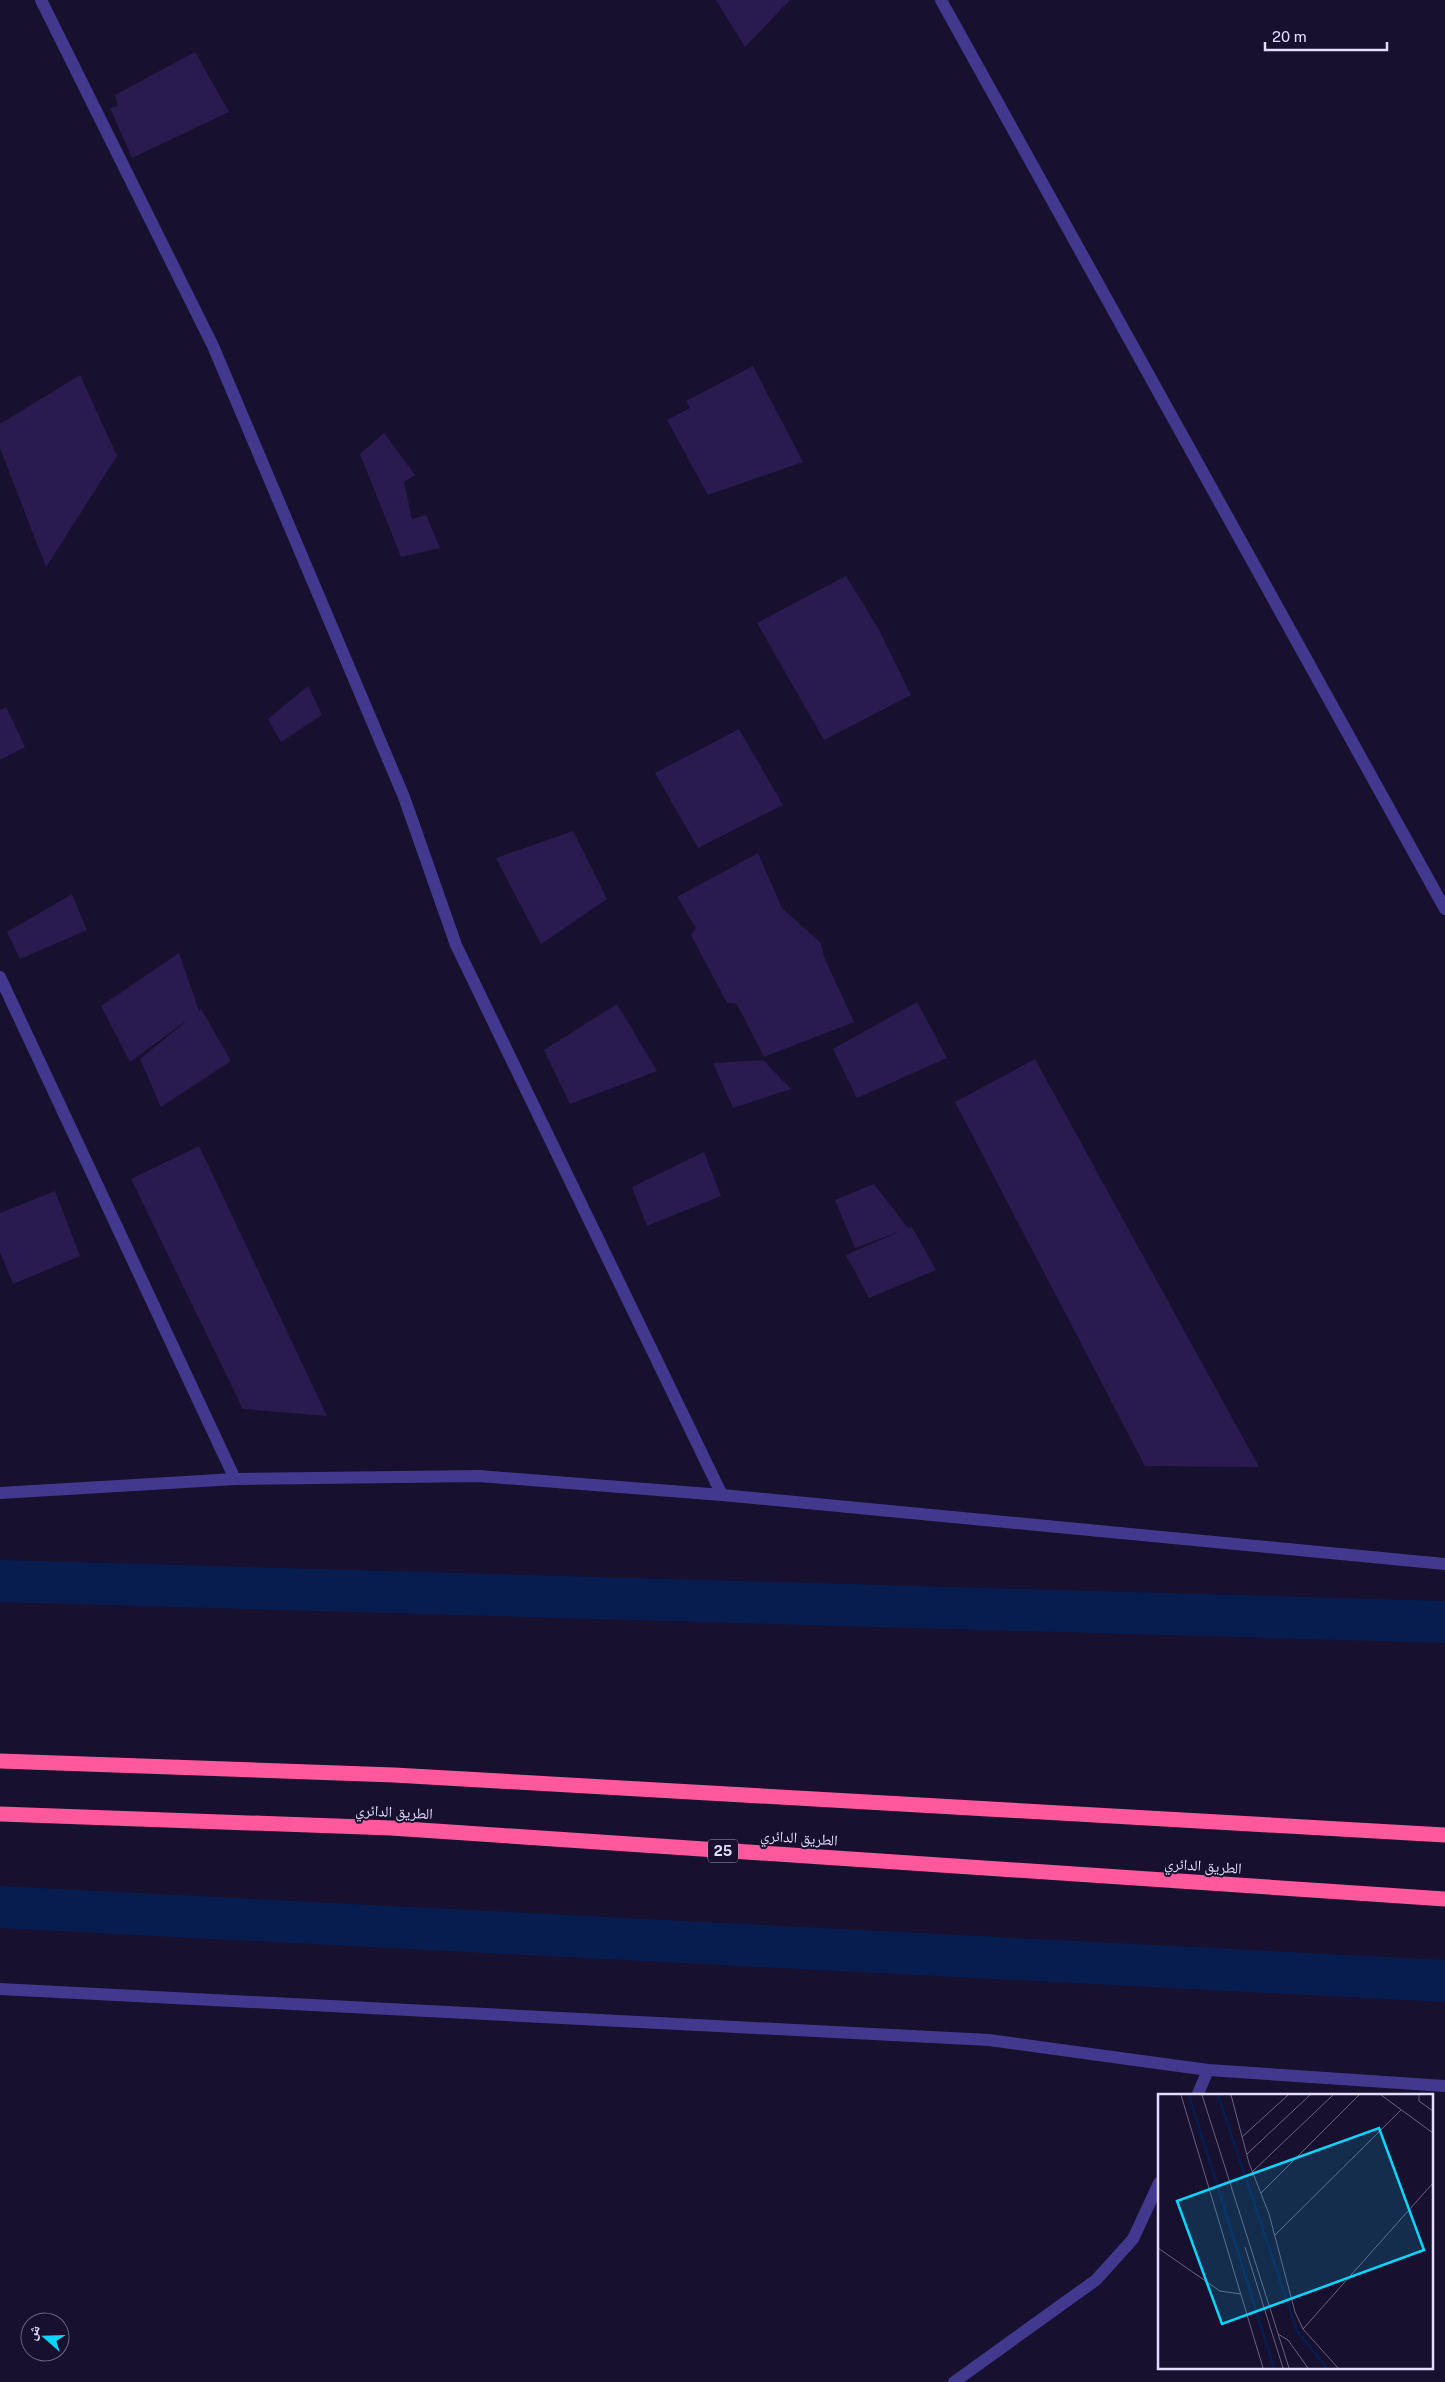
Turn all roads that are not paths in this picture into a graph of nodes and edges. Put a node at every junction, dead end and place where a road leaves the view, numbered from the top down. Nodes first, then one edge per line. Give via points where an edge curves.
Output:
1 (41, 0) edge
2 (941, 0) edge
3 (1445, 909) edge
4 (0, 976) edge
5 (235, 1479) junction
6 (0, 1493) edge
7 (722, 1495) junction
8 (1445, 1564) edge
9 (0, 1760) edge
10 (0, 1814) edge
11 (1445, 1835) edge
12 (1445, 1899) edge
13 (0, 1989) edge
14 (1208, 2070) junction
15 (1445, 2086) edge
16 (1198, 2094) edge
17 (1158, 2185) edge
18 (954, 2382) edge

1 - 7 street via 213,346 404,796 456,945
2 - 3 street
4 - 5 street
5 - 6 street
5 - 7 street via 479,1476
7 - 8 street
9 - 11 highway via 404,1776
10 - 12 highway, الطريق الدائري / 25 via 391,1828
13 - 14 street via 989,2040
14 - 15 street
14 - 16 street
17 - 18 street via 1133,2239 1096,2280

